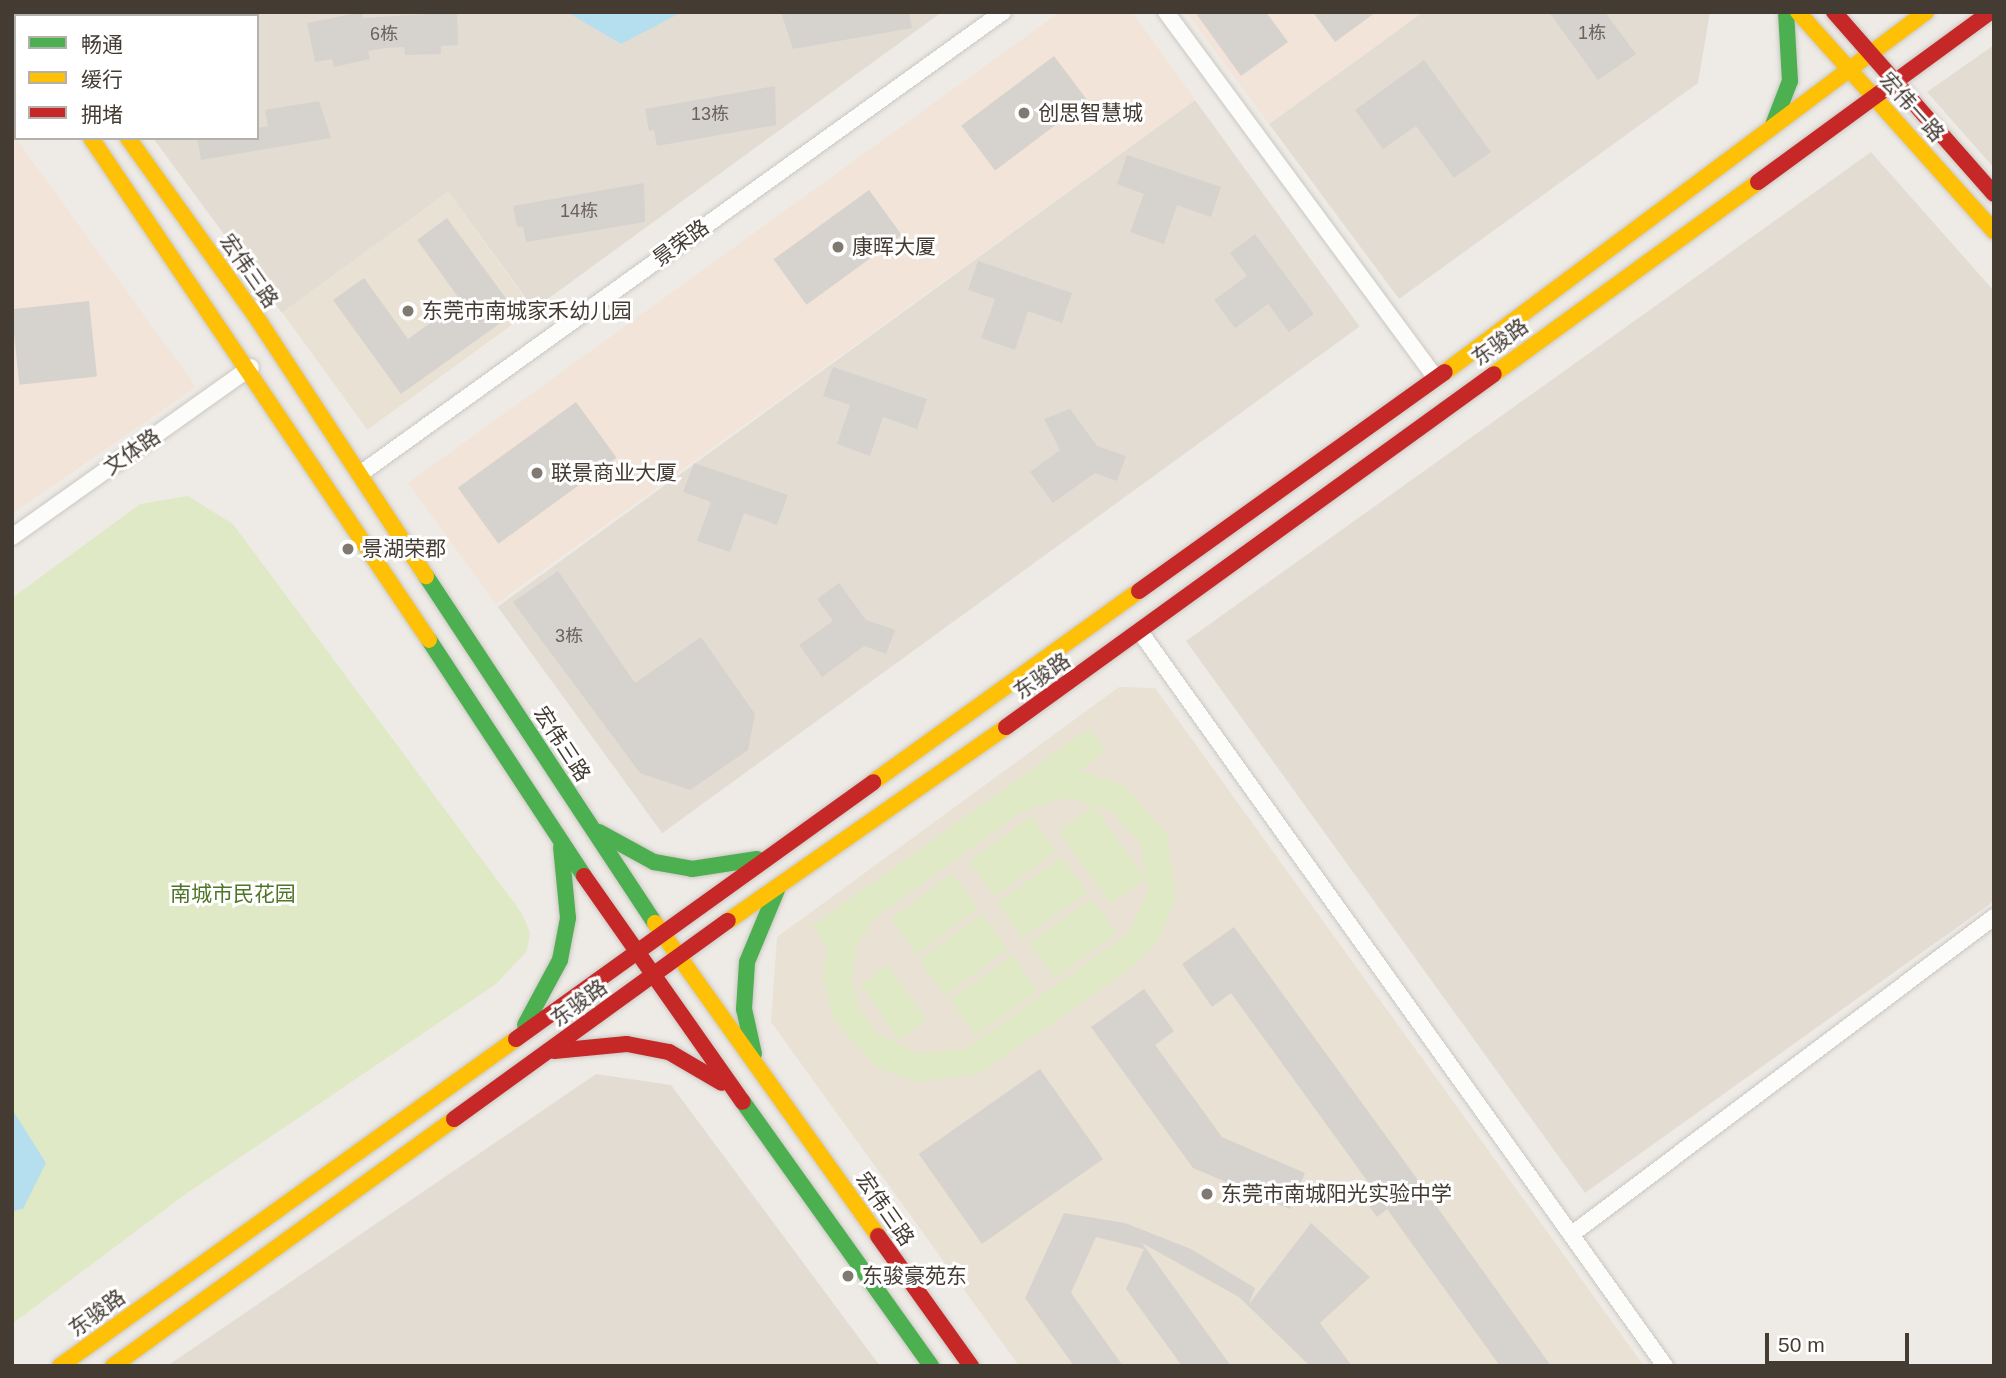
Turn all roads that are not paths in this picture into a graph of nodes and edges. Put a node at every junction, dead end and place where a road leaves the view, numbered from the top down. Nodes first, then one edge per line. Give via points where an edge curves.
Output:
1 (1003, 12) edge
2 (1166, 12) edge
3 (1786, 12) edge
4 (1798, 12) edge
5 (1833, 12) edge
6 (1926, 12) edge
7 (1990, 12) edge
8 (1870, 54) junction
9 (1849, 69) junction
10 (1894, 82) junction
11 (1874, 97) junction
12 (1773, 125) junction
13 (92, 140) edge
14 (129, 140) edge
15 (1994, 194) edge
16 (1994, 231) edge
17 (251, 367) junction
18 (1436, 378) junction
19 (360, 474) junction
20 (12, 537) edge
21 (1141, 633) junction
22 (592, 828) junction
23 (559, 838) junction
24 (766, 857) junction
25 (780, 883) junction
26 (1994, 917) edge
27 (663, 932) junction
28 (635, 952) junction
29 (680, 956) junction
30 (652, 976) junction
31 (519, 1035) junction
32 (546, 1053) junction
33 (756, 1062) junction
34 (735, 1092) junction
35 (1572, 1234) junction
36 (60, 1366) edge
37 (113, 1366) edge
38 (931, 1366) edge
39 (971, 1366) edge
40 (1665, 1366) edge

1 - 19 street, 景荣路
2 - 18 street
3 - 12 street via 1790,81
4 - 9 street, 宏伟一路
5 - 8 street, 宏伟一路
6 - 8 street, 东骏路
7 - 10 street, 东骏路
8 - 9 street, 东骏路
8 - 10 street, 宏伟一路
9 - 11 street, 宏伟一路
9 - 12 street, 东骏路
10 - 11 street, 东骏路
10 - 15 street, 宏伟一路
11 - 16 street, 宏伟一路
11 - 21 street, 东骏路
12 - 18 street, 东骏路
13 - 17 street
14 - 19 street, 宏伟三路
17 - 20 street, 文体路
17 - 23 street
18 - 24 street, 东骏路
19 - 22 street, 宏伟三路
21 - 25 street, 东骏路
21 - 35 street
22 - 24 street via 654,862 692,869
22 - 27 street, 宏伟三路
23 - 28 street
23 - 31 street via 568,918 560,960
24 - 27 street, 东骏路
25 - 29 street, 东骏路
25 - 33 street via 747,962 744,1009
26 - 35 street
27 - 28 street, 东骏路
27 - 29 street, 宏伟三路
28 - 30 street
28 - 31 street, 东骏路
29 - 30 street, 东骏路
29 - 33 street, 宏伟三路
30 - 32 street, 东骏路
30 - 34 street
31 - 36 street, 东骏路
32 - 34 street via 588,1043 669,1052
32 - 37 street, 东骏路
33 - 39 street, 宏伟三路
34 - 38 street
35 - 40 street

